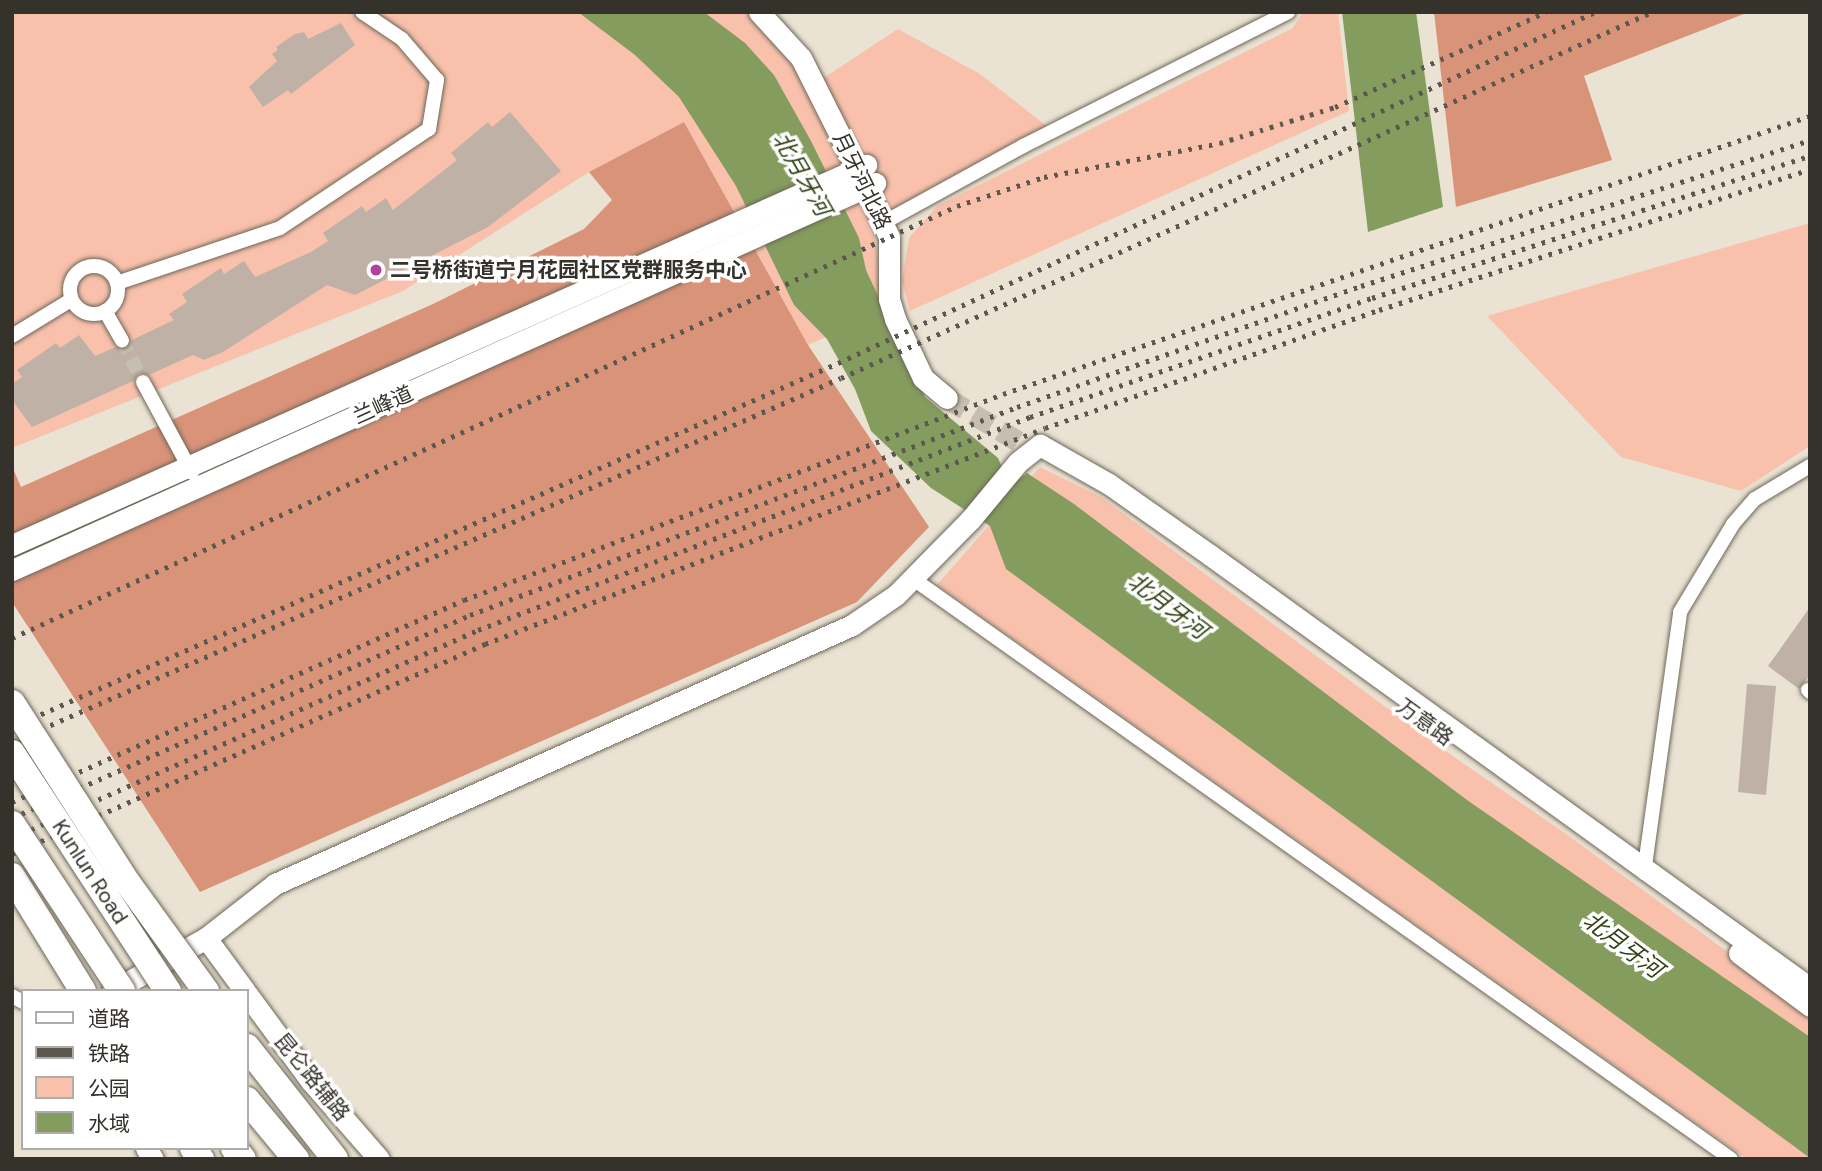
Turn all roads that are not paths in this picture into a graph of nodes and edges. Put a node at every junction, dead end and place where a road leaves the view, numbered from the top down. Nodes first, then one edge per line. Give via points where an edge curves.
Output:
1 (362, 12) edge
2 (759, 12) edge
3 (769, 12) edge
4 (1288, 12) edge
5 (861, 178) junction
6 (888, 221) junction
7 (117, 282) junction
8 (71, 300) junction
9 (105, 311) junction
10 (902, 317) dead end
11 (12, 336) edge
12 (122, 340) tunnel mouth
13 (922, 359) dead end
14 (143, 382) tunnel mouth
15 (188, 466) junction
16 (1810, 466) edge
17 (199, 487) junction
18 (12, 545) edge
19 (12, 570) edge
20 (912, 578) junction
21 (12, 703) edge
22 (12, 720) edge
23 (12, 753) edge
24 (52, 769) junction
25 (12, 824) edge
26 (1644, 873) junction
27 (12, 876) edge
28 (127, 882) junction
29 (12, 896) edge
30 (206, 938) junction
31 (1810, 988) edge
32 (80, 989) edge
33 (80, 989) edge
34 (116, 989) edge
35 (121, 989) edge
36 (167, 989) edge
37 (180, 989) edge
38 (205, 989) edge
39 (244, 989) edge
40 (248, 995) edge
41 (1810, 1006) edge
42 (248, 1048) edge
43 (248, 1101) edge
44 (296, 1159) edge
45 (335, 1159) edge
46 (379, 1159) edge
47 (1731, 1159) edge

1 - 7 street via 402,39 437,80 429,129 280,228
2 - 5 street, 月牙河北路 via 801,58
3 - 5 street, 月牙河北路 via 804,50
4 - 6 street via 1023,146
5 - 6 street, 月牙河北路
5 - 15 street, 兰峰道 via 745,219
5 - 17 street, 兰峰道 via 753,239
6 - 10 street, 月牙河北路 via 898,233 895,299
6 - 13 street, 月牙河北路 via 892,309 923,378 953,397
7 - 8 street via 107,270 85,268 70,284
7 - 9 street via 116,299
8 - 9 street via 89,314
8 - 11 street
9 - 12 street
14 - 15 street
15 - 17 street
15 - 18 street, 兰峰道
16 - 26 street via 1755,499 1733,524 1680,612
17 - 19 street, 兰峰道
20 - 26 street, 万意路 via 1030,452 1105,491
20 - 30 street via 852,625 275,884
20 - 47 street
21 - 24 highway, bridge
22 - 24 highway, bridge
23 - 36 highway, Kunlun Road, bridge
24 - 28 highway, bridge
25 - 35 highway, Kunlun Road, bridge
26 - 31 street, 万意路
26 - 41 street, 万意路
27 - 32 highway
28 - 37 highway, bridge
28 - 38 highway, bridge
29 - 33 highway
30 - 34 street
30 - 39 street, 昆仑路辅路
40 - 46 street, 昆仑路辅路 via 311,1081
42 - 45 highway
43 - 44 highway

